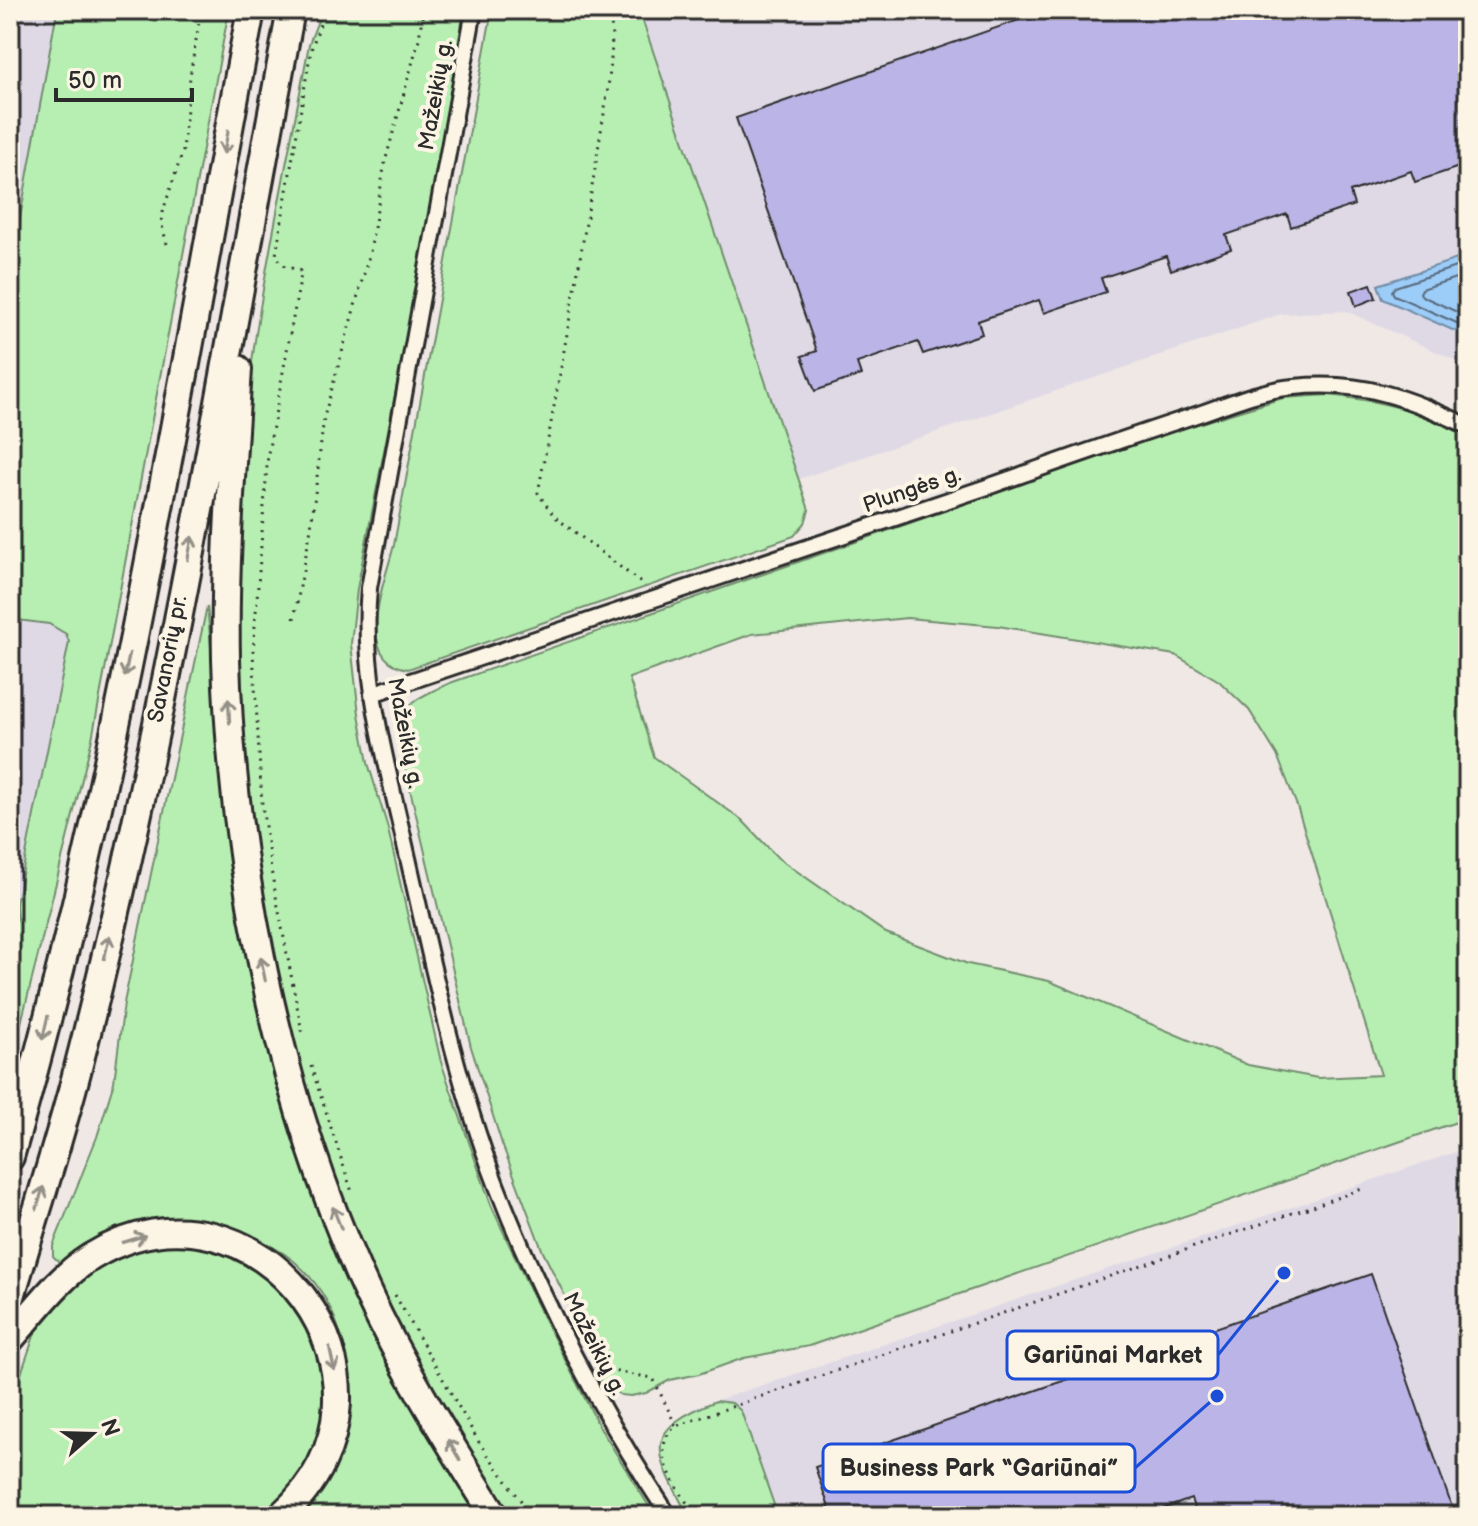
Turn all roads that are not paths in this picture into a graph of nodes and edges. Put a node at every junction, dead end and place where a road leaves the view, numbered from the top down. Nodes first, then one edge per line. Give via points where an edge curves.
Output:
1 (251, 10) edge
2 (291, 10) edge
3 (474, 10) edge
4 (245, 257) junction
5 (1468, 426) edge
6 (372, 694) junction
7 (38, 1061) junction
8 (10, 1100) edge
9 (10, 1157) edge
10 (10, 1300) edge
11 (10, 1339) edge
12 (281, 1516) edge
13 (495, 1516) edge
14 (669, 1516) edge

1 -> 7 highway, Savanorių pr. via 143,589
2 - 4 highway, Savanorių pr.
3 - 6 street, Mažeikių g. via 369,588
10 -> 4 highway, Savanorių pr. via 79,1067 124,877
13 -> 4 highway via 426,1402 360,1275 307,1131 264,971 244,861 226,657
5 - 6 street, Plungės g. via 1405,398 1364,388 1290,387
6 - 14 street, Mažeikių g. via 426,939 475,1123 525,1257 617,1434
7 - 8 highway
7 - 9 highway, Savanorių pr.
11 -> 12 highway via 74,1270 131,1240 189,1233 258,1255 307,1301 328,1340 336,1380 330,1444 311,1482

